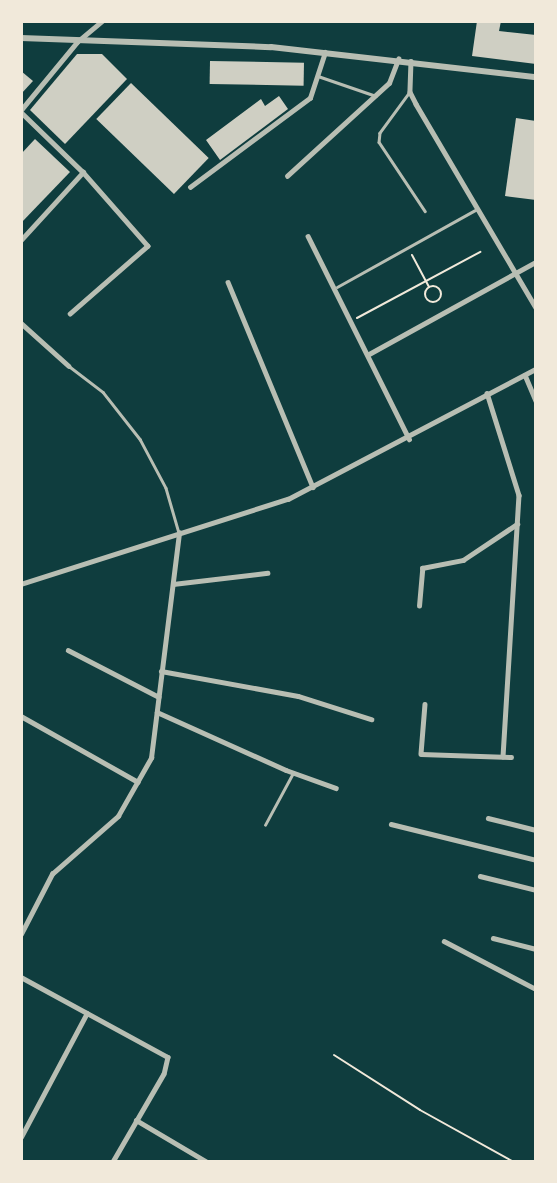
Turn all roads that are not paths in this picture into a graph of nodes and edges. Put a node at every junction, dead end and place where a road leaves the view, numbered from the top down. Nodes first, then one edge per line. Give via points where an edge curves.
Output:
1 (102, 21) edge
2 (21, 38) edge
3 (77, 42) junction
4 (325, 52) junction
5 (398, 59) junction
6 (412, 60) junction
7 (318, 76) junction
8 (536, 77) edge
9 (410, 92) junction
10 (376, 96) junction
11 (21, 111) edge
12 (83, 172) junction
13 (287, 176) dead end
14 (190, 187) dead end
15 (477, 209) junction
16 (425, 211) dead end
17 (308, 236) dead end
18 (21, 240) edge
19 (536, 262) edge
20 (516, 273) junction
21 (228, 282) dead end
22 (337, 287) junction
23 (536, 308) edge
24 (70, 314) dead end
25 (21, 323) edge
26 (369, 354) junction
27 (69, 366) joint
28 (536, 369) edge
29 (525, 375) junction
30 (487, 393) junction
31 (536, 401) edge
32 (409, 439) junction
33 (313, 487) junction
34 (517, 524) junction
35 (179, 534) junction
36 (267, 573) dead end
37 (21, 584) edge
38 (173, 584) junction
39 (419, 606) dead end
40 (68, 650) dead end
41 (161, 671) junction
42 (159, 697) junction
43 (425, 704) dead end
44 (158, 712) junction
45 (21, 716) edge
46 (371, 719) dead end
47 (503, 757) junction
48 (510, 757) dead end
49 (293, 773) junction
50 (138, 782) junction
51 (336, 788) dead end
52 (488, 818) dead end
53 (391, 824) dead end
54 (265, 825) dead end
55 (536, 830) edge
56 (536, 860) edge
57 (480, 876) dead end
58 (536, 890) edge
59 (21, 934) edge
60 (493, 938) dead end
61 (444, 941) dead end
62 (536, 949) edge
63 (21, 977) edge
64 (536, 989) edge
65 (88, 1013) junction
66 (136, 1121) junction
67 (21, 1137) edge
68 (113, 1162) edge
69 (207, 1162) edge

1 - 3 street
2 - 3 street
3 - 4 street
3 - 11 street
4 - 5 street
4 - 7 street
5 - 6 street
5 - 10 street via 393,79
6 - 8 street
6 - 9 street
7 - 10 lane
7 - 14 street via 310,99
9 - 15 street
9 - 16 lane via 380,132 379,142
10 - 13 street
11 - 12 street
12 - 18 street
12 - 24 street via 148,246
15 - 20 street
15 - 22 lane
17 - 22 street
19 - 20 street
20 - 23 street
20 - 26 street
21 - 33 street
22 - 26 street
25 - 27 street
26 - 32 street
27 - 35 lane via 103,392 140,439 166,488
28 - 29 street
29 - 30 street
29 - 31 street
30 - 32 street
30 - 34 street via 517,482
32 - 33 street
33 - 35 street
34 - 39 street via 463,560 422,568
34 - 47 street
35 - 37 street
35 - 38 street
36 - 38 street
38 - 41 street
40 - 42 street
41 - 42 street
41 - 46 street via 298,696
42 - 44 street
43 - 47 street via 421,754
44 - 49 street
44 - 50 street via 156,742
45 - 50 street
47 - 48 street
49 - 51 street
49 - 54 lane
50 - 59 street via 110,826 63,859
52 - 55 street
53 - 56 street
57 - 58 street
60 - 62 street
61 - 64 street
63 - 65 street
65 - 66 street via 168,1057 164,1074
65 - 67 street
66 - 68 street
66 - 69 street

